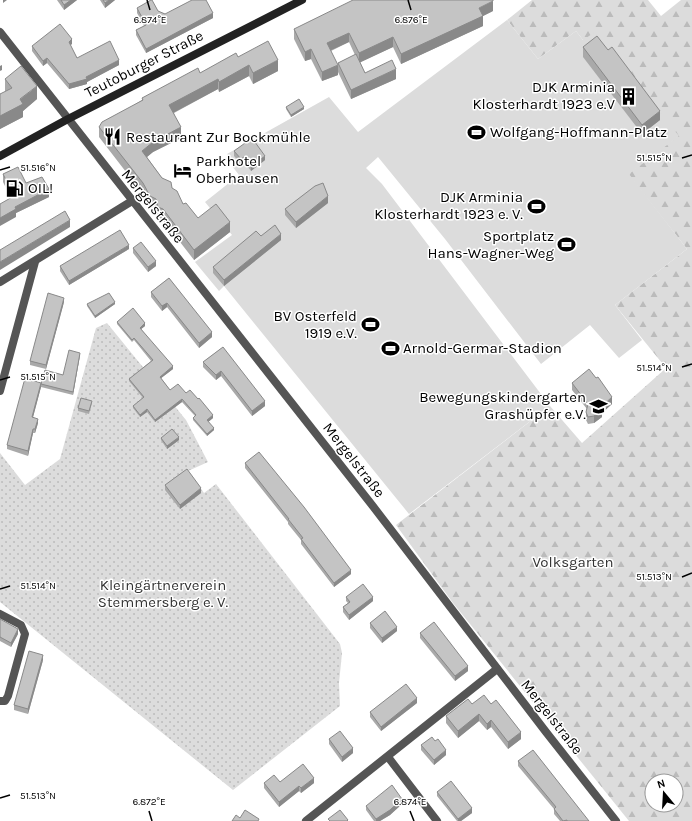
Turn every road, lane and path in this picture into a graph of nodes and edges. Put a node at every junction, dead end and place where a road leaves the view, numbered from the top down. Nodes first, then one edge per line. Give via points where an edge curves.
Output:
1 (302, 0) edge
2 (0, 32) edge
3 (68, 119) junction
4 (0, 156) edge
5 (132, 201) junction
6 (35, 262) junction
7 (0, 282) edge
8 (0, 391) edge
9 (0, 614) edge
10 (497, 669) junction
11 (0, 701) edge
12 (388, 757) junction
13 (306, 821) edge
14 (437, 821) edge
15 (616, 821) edge

1 - 3 main road, Teutoburger Straße
2 - 3 street, Mergelstraße
3 - 4 main road, Teutoburger Straße
3 - 5 street, Mergelstraße
5 - 6 street
5 - 10 street, Mergelstraße via 372,505
6 - 7 street
6 - 8 street
9 - 11 street via 21,625 25,634 8,696 5,701
10 - 12 street
10 - 15 street, Mergelstraße
12 - 13 street
12 - 14 street

